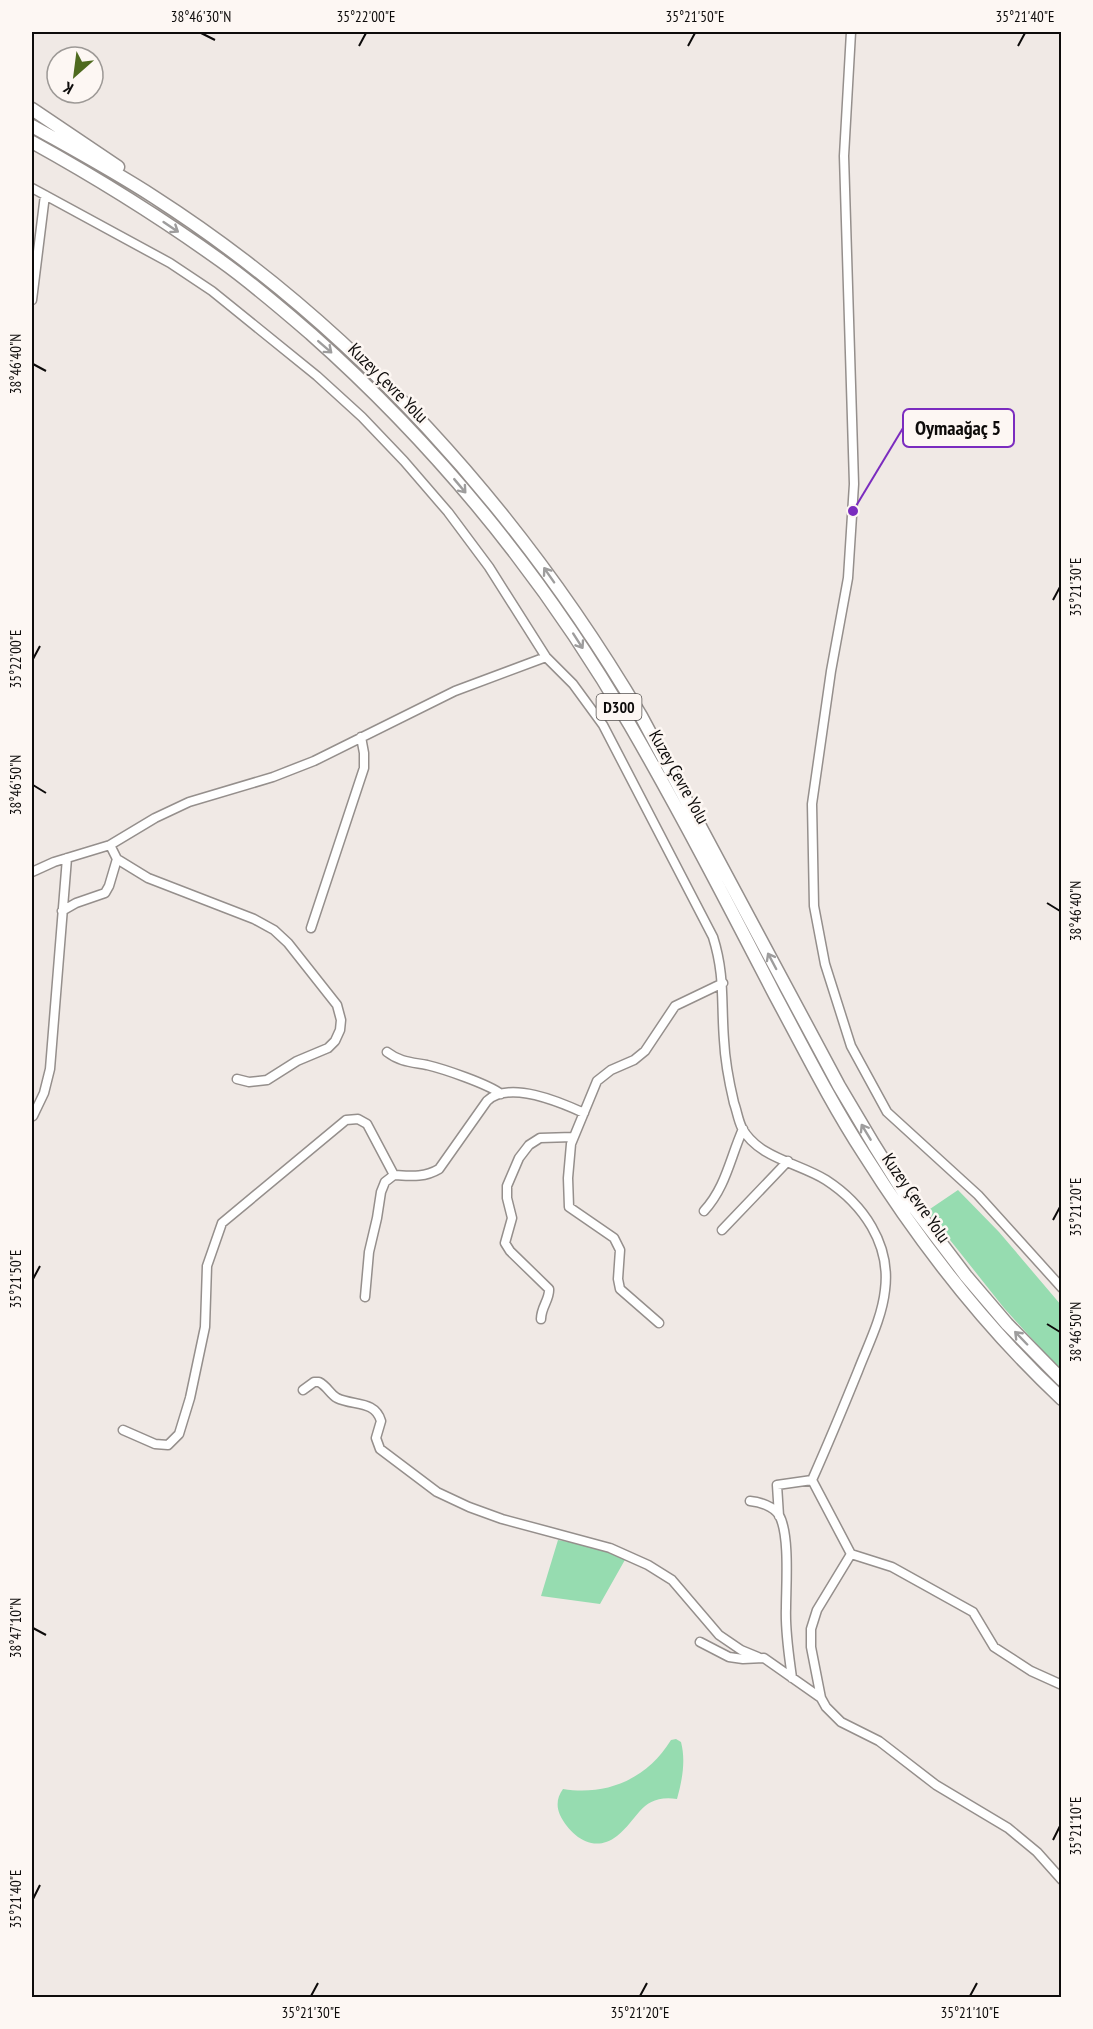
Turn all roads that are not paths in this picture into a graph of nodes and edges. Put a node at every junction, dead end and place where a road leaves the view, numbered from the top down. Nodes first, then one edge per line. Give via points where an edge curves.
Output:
1 (851, 32) edge
2 (32, 109) edge
3 (32, 126) edge
4 (32, 142) edge
5 (32, 150) edge
6 (32, 188) edge
7 (45, 195) junction
8 (142, 208) junction
9 (229, 250) junction
10 (32, 300) edge
11 (546, 657) junction
12 (361, 737) junction
13 (110, 845) junction
14 (67, 858) junction
15 (117, 859) junction
16 (32, 872) edge
17 (62, 911) junction
18 (311, 928) dead end
19 (723, 983) junction
20 (387, 1052) dead end
21 (237, 1079) dead end
22 (501, 1094) junction
23 (584, 1113) junction
24 (33, 1116) dead end
25 (743, 1129) junction
26 (573, 1137) junction
27 (788, 1161) junction
28 (394, 1175) junction
29 (704, 1211) dead end
30 (722, 1230) dead end
31 (1062, 1288) edge
32 (365, 1297) dead end
33 (542, 1319) dead end
34 (659, 1323) dead end
35 (1062, 1380) edge
36 (303, 1390) dead end
37 (1062, 1399) edge
38 (123, 1430) dead end
39 (812, 1480) junction
40 (750, 1501) dead end
41 (779, 1516) junction
42 (851, 1554) junction
43 (700, 1642) dead end
44 (758, 1657) junction
45 (792, 1678) junction
46 (1062, 1685) edge
47 (821, 1698) junction
48 (1062, 1880) edge

1 - 31 street via 844,156 854,484 848,578 812,804 814,906 825,964 851,1046 887,1112 978,1195
2 - 9 highway via 154,191
3 - 9 highway, Kuzey Çevre Yolu / D300 via 154,197
4 - 8 highway, Kuzey Çevre Yolu / D300
5 - 8 highway
6 - 7 street
7 - 10 street
7 - 11 street via 192,276 340,396 404,460 448,512 509,596
8 -> 37 highway, Kuzey Çevre Yolu / D300 via 223,263 354,372 457,481 526,568 577,638 631,726 862,1152 956,1285
35 -> 9 highway, Kuzey Çevre Yolu / D300 via 1006,1324 966,1276 898,1183 839,1086 641,716 541,564 467,472 398,398 297,304
11 - 12 street via 455,691
11 - 19 street via 585,699 611,738 709,926
12 - 13 street via 294,770 168,811
12 - 18 street via 364,768
13 - 14 street
13 - 15 street
14 - 16 street
14 - 17 street
15 - 17 street via 105,893
15 - 21 street via 148,878 266,924 288,943 337,1005 340,1030 328,1048 267,1080
17 - 24 street via 50,1069
19 - 23 street via 675,1006 645,1052 597,1081
19 - 25 street via 725,1058
20 - 22 street via 408,1063 426,1065
22 - 23 street via 537,1096
22 - 28 street via 487,1101 439,1169 421,1176
23 - 26 street
25 - 27 street via 763,1150
25 - 29 street via 725,1181
26 - 33 street via 544,1137 532,1142 519,1158 507,1186 512,1218 505,1243 549,1289
26 - 34 street via 569,1208 614,1238 620,1250 620,1289
27 - 30 street
27 - 39 street via 825,1179 858,1206 879,1243 886,1275 870,1342
28 - 32 street via 381,1192
28 - 38 street via 367,1124 350,1119 222,1223 207,1266 205,1327 179,1434 168,1445 155,1444
36 - 44 street via 320,1382 337,1398 375,1409 381,1421 376,1438 380,1449 437,1492 485,1514 610,1548 660,1572 672,1580 719,1635
39 - 41 street via 777,1485
39 - 42 street
40 - 41 street via 766,1505
41 - 45 street via 788,1578 786,1624
42 - 46 street via 892,1567 973,1612 994,1647
42 - 47 street via 817,1610 811,1629
43 - 44 street via 729,1657
44 - 45 street
45 - 47 street
47 - 48 street via 840,1722 879,1741 936,1785 1018,1835

